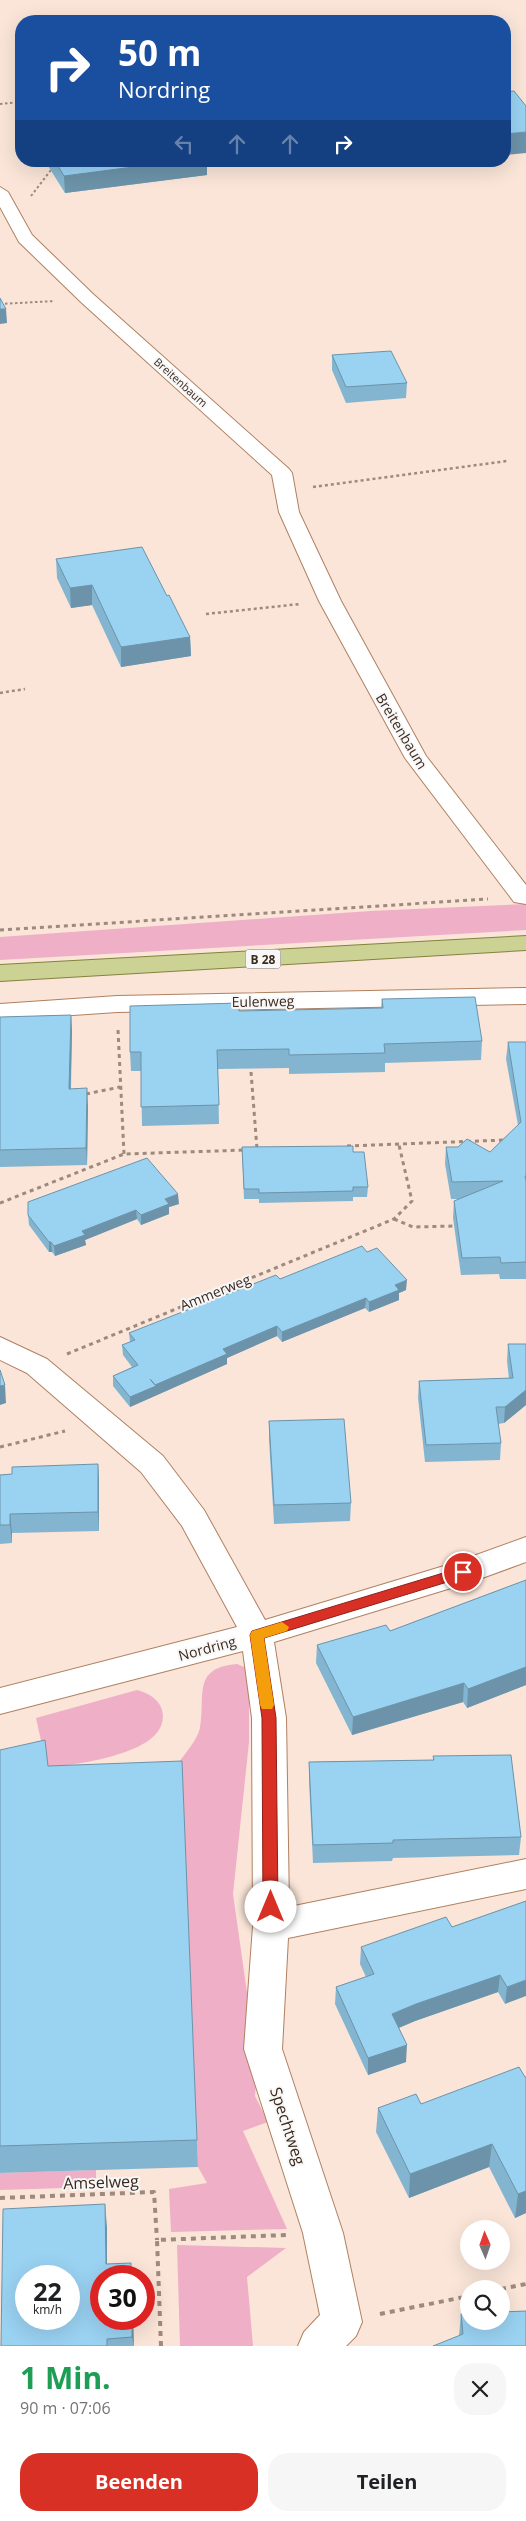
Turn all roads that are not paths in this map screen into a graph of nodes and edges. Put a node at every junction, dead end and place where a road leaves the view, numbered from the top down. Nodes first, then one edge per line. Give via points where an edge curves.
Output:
1 (0, 192) edge
2 (525, 897) edge
3 (526, 943) edge
4 (0, 973) edge
5 (526, 996) edge
6 (0, 1012) edge
7 (0, 1347) edge
8 (526, 1550) edge
9 (257, 1635) junction
10 (0, 1701) edge
11 (526, 1874) edge
12 (271, 1926) junction
13 (330, 2334) edge

1 - 2 street, Breitenbaum via 25,238 88,299 282,473 289,512 330,601 416,758
3 - 4 main road, B 28
5 - 6 street, Eulenweg via 117,1004
7 - 9 street via 36,1366 152,1464 193,1518
8 - 9 street, Nordring
9 - 10 street, Nordring
9 - 12 street, Spechtweg via 269,1718
11 - 12 street
12 - 13 street, Spechtweg via 263,2049 323,2233

